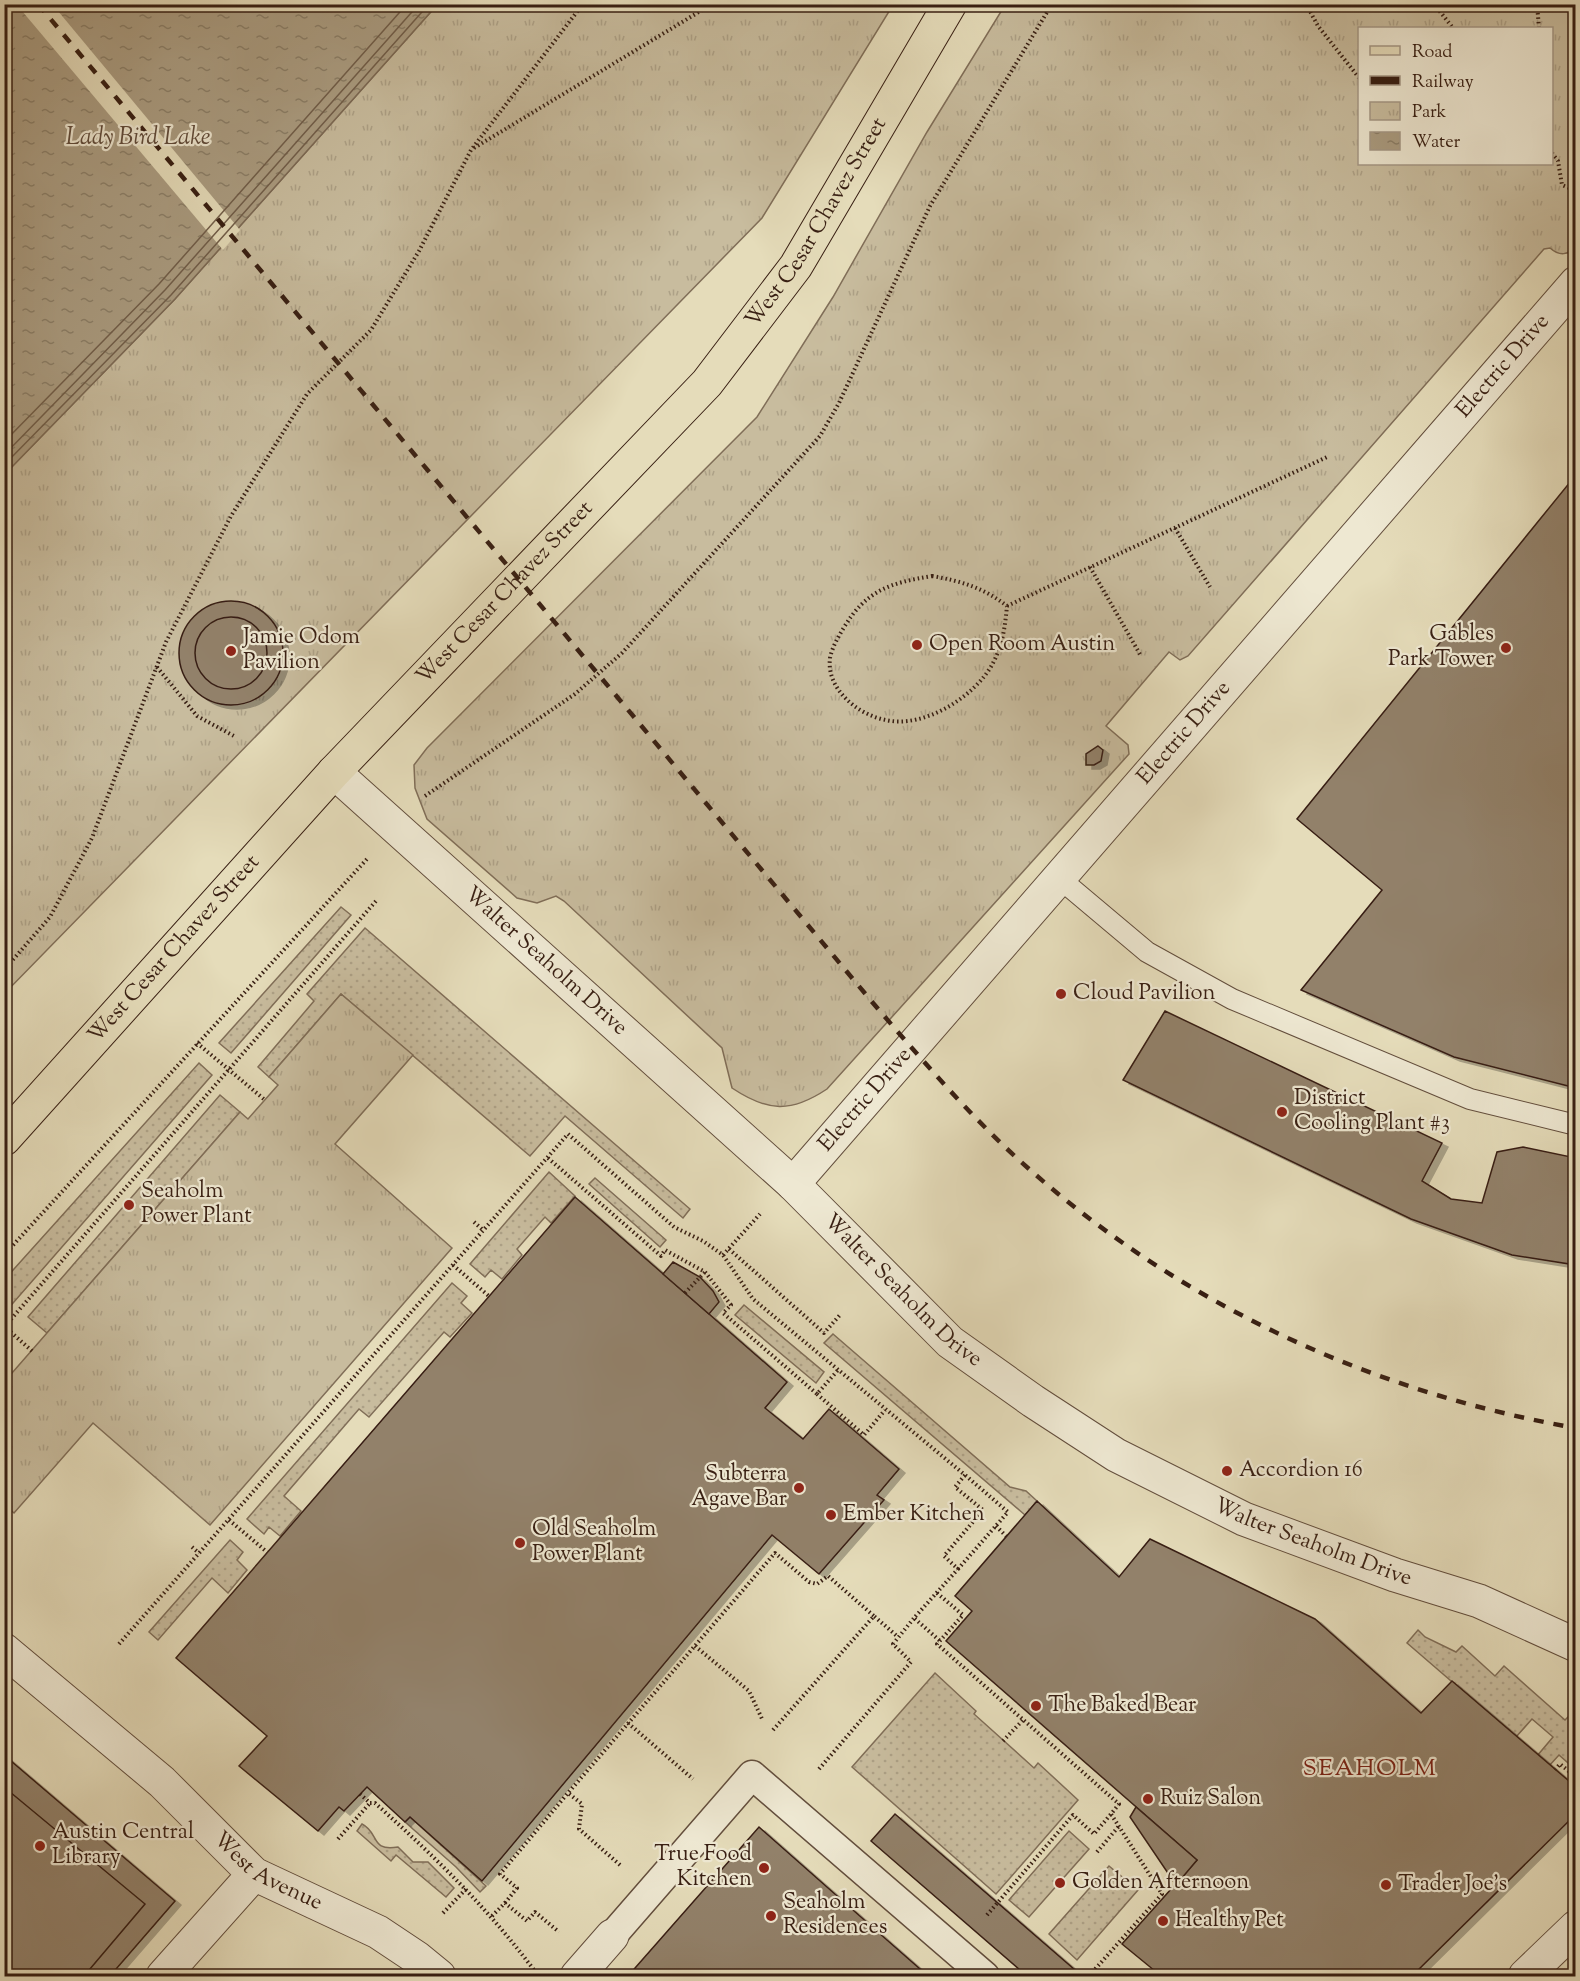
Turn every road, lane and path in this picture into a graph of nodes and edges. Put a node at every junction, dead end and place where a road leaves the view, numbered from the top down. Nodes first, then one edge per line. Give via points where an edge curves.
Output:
1 (583, 4) edge
2 (712, 4) edge
3 (950, 4) edge
4 (1052, 4) edge
5 (1306, 4) edge
6 (1434, 4) edge
7 (1537, 4) edge
8 (1452, 27) edge
9 (1539, 27) edge
10 (1358, 78) edge
11 (471, 150) junction
12 (1553, 155) edge
13 (1575, 191) edge
14 (1575, 283) edge
15 (1327, 457) dead end
16 (1175, 528) junction
17 (1090, 567) junction
18 (1210, 587) dead end
19 (1007, 606) junction
20 (1141, 656) dead end
21 (156, 667) junction
22 (234, 736) dead end
23 (334, 772) junction
24 (423, 798) dead end
25 (374, 850) dead end
26 (1059, 878) junction
27 (376, 901) dead end
28 (4, 970) edge
29 (196, 1043) junction
30 (228, 1068) junction
31 (265, 1100) dead end
32 (1575, 1125) edge
33 (4, 1139) edge
34 (548, 1158) junction
35 (793, 1184) junction
36 (760, 1214) dead end
37 (474, 1222) dead end
38 (484, 1231) junction
39 (729, 1249) junction
40 (4, 1255) edge
41 (723, 1255) junction
42 (453, 1265) junction
43 (705, 1272) junction
44 (685, 1293) dead end
45 (490, 1297) dead end
46 (840, 1315) dead end
47 (5, 1326) edge
48 (32, 1351) dead end
49 (838, 1370) junction
50 (817, 1395) junction
51 (885, 1410) junction
52 (965, 1475) junction
53 (229, 1520) junction
54 (996, 1527) junction
55 (1007, 1537) dead end
56 (192, 1547) dead end
57 (267, 1552) dead end
58 (199, 1553) junction
59 (958, 1569) junction
60 (937, 1593) junction
61 (874, 1616) junction
62 (914, 1618) junction
63 (898, 1637) junction
64 (940, 1641) junction
65 (119, 1644) dead end
66 (1575, 1645) edge
67 (695, 1646) junction
68 (4, 1650) edge
69 (1023, 1720) junction
70 (763, 1721) dead end
71 (628, 1723) junction
72 (773, 1730) dead end
73 (1003, 1741) dead end
74 (819, 1769) dead end
75 (1554, 1770) dead end
76 (1575, 1777) edge
77 (695, 1781) dead end
78 (568, 1793) junction
79 (360, 1794) dead end
80 (370, 1803) junction
81 (1111, 1814) junction
82 (1119, 1827) junction
83 (338, 1839) dead end
84 (1096, 1852) dead end
85 (622, 1866) dead end
86 (254, 1874) junction
87 (466, 1889) junction
88 (505, 1903) junction
89 (443, 1913) dead end
90 (987, 1915) dead end
91 (492, 1916) junction
92 (1575, 1927) edge
93 (562, 1935) dead end
94 (612, 1936) joint
95 (534, 1970) dead end
96 (163, 1977) edge
97 (439, 1977) edge
98 (577, 1977) edge
99 (985, 1977) edge
100 (1089, 1977) edge
101 (1525, 1977) edge

1 - 11 path
2 - 11 path
3 - 23 main road, West Cesar Chavez Street via 796,266 707,383
4 - 24 path via 930,206 820,436 622,653 574,694
5 - 10 path
6 - 8 path
7 - 9 path
11 - 21 path via 419,251 371,330 307,394 231,516
12 - 13 path via 1558,161 1562,185
14 - 26 street, Electric Drive
15 - 16 path
16 - 17 path
16 - 18 path
17 - 19 path
17 - 20 path
19 - 19 path via 990,592 933,576 905,580 875,591 855,608 838,637 830,658 833,680 842,696 864,712 887,721 914,719 942,709 969,693 992,664 1003,639
21 - 22 path via 197,716
21 - 28 path via 92,838 50,917
23 - 33 main road, West Cesar Chavez Street
23 - 35 street, Walter Seaholm Drive
25 - 29 path
26 - 32 lane via 1147,951 1232,999 1470,1099
26 - 35 street, Electric Drive
27 - 30 path
29 - 30 path
29 - 40 path
30 - 31 path
30 - 47 path
34 - 38 path
34 - 41 path via 568,1134 674,1227
34 - 43 path via 661,1256 665,1250
35 - 66 street, Walter Seaholm Drive via 950,1342 1116,1455 1244,1519 1395,1575 1479,1601
36 - 39 path
37 - 38 path
38 - 42 path
39 - 41 path
39 - 46 path via 824,1333
41 - 49 path via 753,1299
42 - 45 path
42 - 53 path
43 - 44 path
43 - 50 path via 731,1305 723,1313
47 - 48 path
49 - 50 path
49 - 51 path
50 - 51 path via 864,1435
51 - 52 path
52 - 54 path via 1008,1512
52 - 59 path via 955,1487 983,1510 944,1556
53 - 57 path
53 - 58 path
54 - 55 path
54 - 59 path
56 - 58 path
58 - 65 path
59 - 60 path
60 - 62 path
60 - 64 path via 963,1615
61 - 63 path
61 - 67 path via 828,1576 817,1584 809,1582 776,1552
61 - 72 path
62 - 63 path
62 - 64 path
63 - 74 path via 894,1646 911,1662
64 - 69 path via 937,1644
67 - 70 path via 749,1691
67 - 71 path
68 - 86 street, West Avenue via 162,1782
69 - 73 path
69 - 81 path via 1119,1804
71 - 77 path
71 - 78 path
75 - 76 path via 1560,1764
78 - 85 path via 582,1804 579,1829
78 - 88 path via 500,1874 517,1888
79 - 80 path
80 - 83 path
80 - 87 path via 375,1803
81 - 82 path
81 - 90 path via 1094,1834 1073,1815
82 - 84 path
82 - 100 path via 1162,1894
86 - 96 street
86 - 97 street, West Avenue via 378,1932
87 - 89 path
87 - 91 path
88 - 91 path
88 - 93 path via 527,1921 535,1912
91 - 95 path
92 - 101 street
94 - 98 street
94 - 99 street via 752,1775

